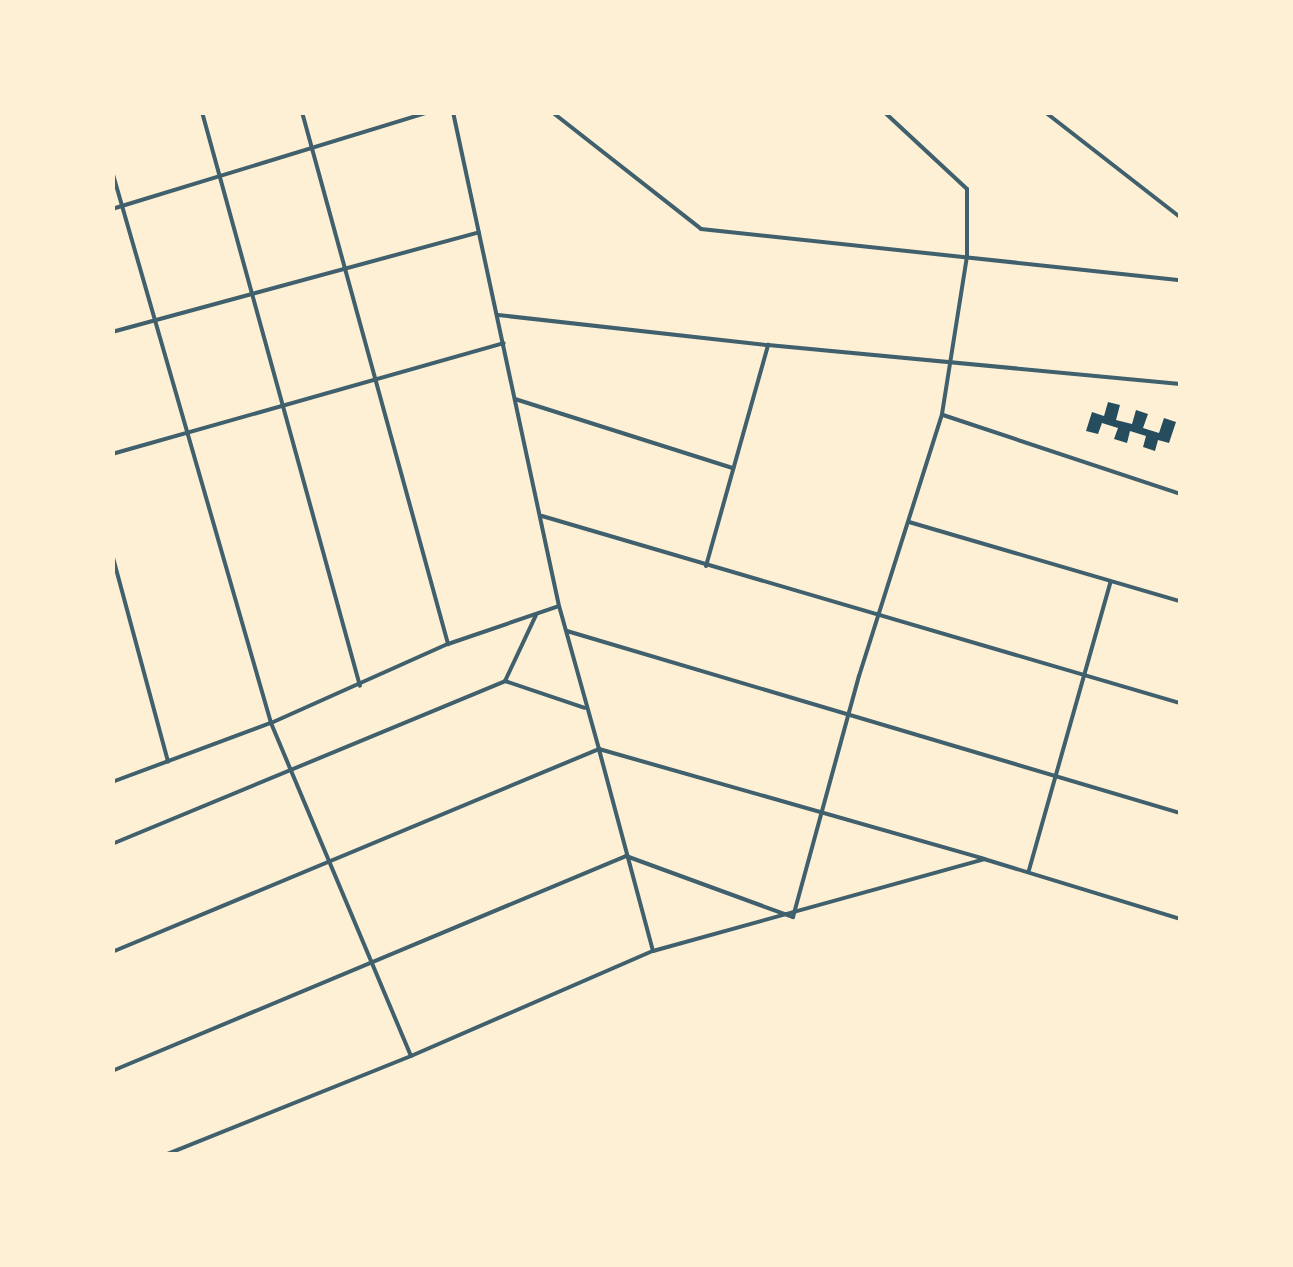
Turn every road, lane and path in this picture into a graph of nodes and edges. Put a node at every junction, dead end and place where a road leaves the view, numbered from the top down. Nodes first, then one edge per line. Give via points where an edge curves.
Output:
1 (202, 112) edge
2 (302, 112) edge
3 (430, 112) edge
4 (552, 112) edge
5 (884, 112) edge
6 (1044, 112) edge
7 (457, 114) edge
8 (314, 148) junction
9 (112, 172) edge
10 (222, 176) junction
11 (122, 206) junction
12 (112, 209) edge
13 (1180, 216) edge
14 (481, 232) junction
15 (966, 258) junction
16 (346, 266) junction
17 (1180, 280) edge
18 (248, 292) junction
19 (498, 315) junction
20 (156, 319) junction
21 (112, 332) edge
22 (504, 343) junction
23 (768, 345) junction
24 (954, 361) junction
25 (377, 379) junction
26 (1180, 384) edge
27 (516, 399) junction
28 (280, 404) junction
29 (942, 414) junction
30 (187, 433) junction
31 (112, 454) edge
32 (734, 468) junction
33 (1180, 494) edge
34 (540, 516) junction
35 (909, 522) junction
36 (112, 554) edge
37 (706, 566) junction
38 (1111, 581) junction
39 (1180, 601) edge
40 (558, 606) junction
41 (536, 615) junction
42 (881, 619) junction
43 (565, 630) junction
44 (448, 644) junction
45 (1084, 676) junction
46 (505, 680) junction
47 (360, 686) junction
48 (1180, 703) edge
49 (588, 709) junction
50 (848, 715) junction
51 (271, 723) junction
52 (600, 749) junction
53 (168, 762) junction
54 (292, 771) junction
55 (1056, 776) junction
56 (112, 782) edge
57 (822, 810) junction
58 (1180, 813) edge
59 (112, 844) edge
60 (626, 856) junction
61 (329, 859) junction
62 (984, 860) junction
63 (1029, 870) junction
64 (793, 917) junction
65 (1180, 920) edge
66 (652, 951) junction
67 (112, 952) edge
68 (372, 963) junction
69 (411, 1056) junction
70 (112, 1071) edge
71 (167, 1154) edge

1 - 10 street
2 - 8 street
3 - 8 street
4 - 15 street via 700,228
5 - 15 street via 967,188
6 - 13 street
7 - 14 street
8 - 10 street
8 - 16 street
9 - 11 street
10 - 11 street
10 - 18 street
11 - 12 street
11 - 20 street
14 - 16 street
14 - 19 street
15 - 17 street
15 - 24 street
16 - 18 street
16 - 25 street
18 - 20 street
18 - 28 street
19 - 22 street
19 - 23 street
20 - 21 street
20 - 30 street
22 - 25 street
22 - 27 street
23 - 24 street
23 - 32 street
24 - 26 street
24 - 29 street
25 - 28 street
25 - 44 street
27 - 32 street
27 - 34 street
28 - 30 street
28 - 47 street
29 - 33 street
29 - 35 street
30 - 31 street
30 - 51 street
32 - 37 street
34 - 37 street
34 - 40 street
35 - 38 street
35 - 42 street
36 - 53 street
37 - 42 street
38 - 39 street
38 - 45 street
40 - 41 street
40 - 43 street
41 - 44 street
41 - 46 street
42 - 45 street
42 - 50 street
43 - 49 street
43 - 50 street
44 - 47 street
45 - 48 street
45 - 55 street
46 - 49 street
46 - 54 street
47 - 51 street
49 - 52 street
50 - 55 street
50 - 57 street
51 - 53 street
51 - 54 street
52 - 57 street
52 - 60 street
52 - 61 street
53 - 56 street
54 - 59 street
54 - 61 street
55 - 58 street
55 - 63 street
57 - 62 street
57 - 64 street
60 - 64 street
60 - 66 street
60 - 68 street
61 - 67 street
61 - 68 street
62 - 63 street
62 - 64 street
63 - 65 street
64 - 66 street
66 - 69 street
68 - 69 street
68 - 70 street
69 - 71 street

